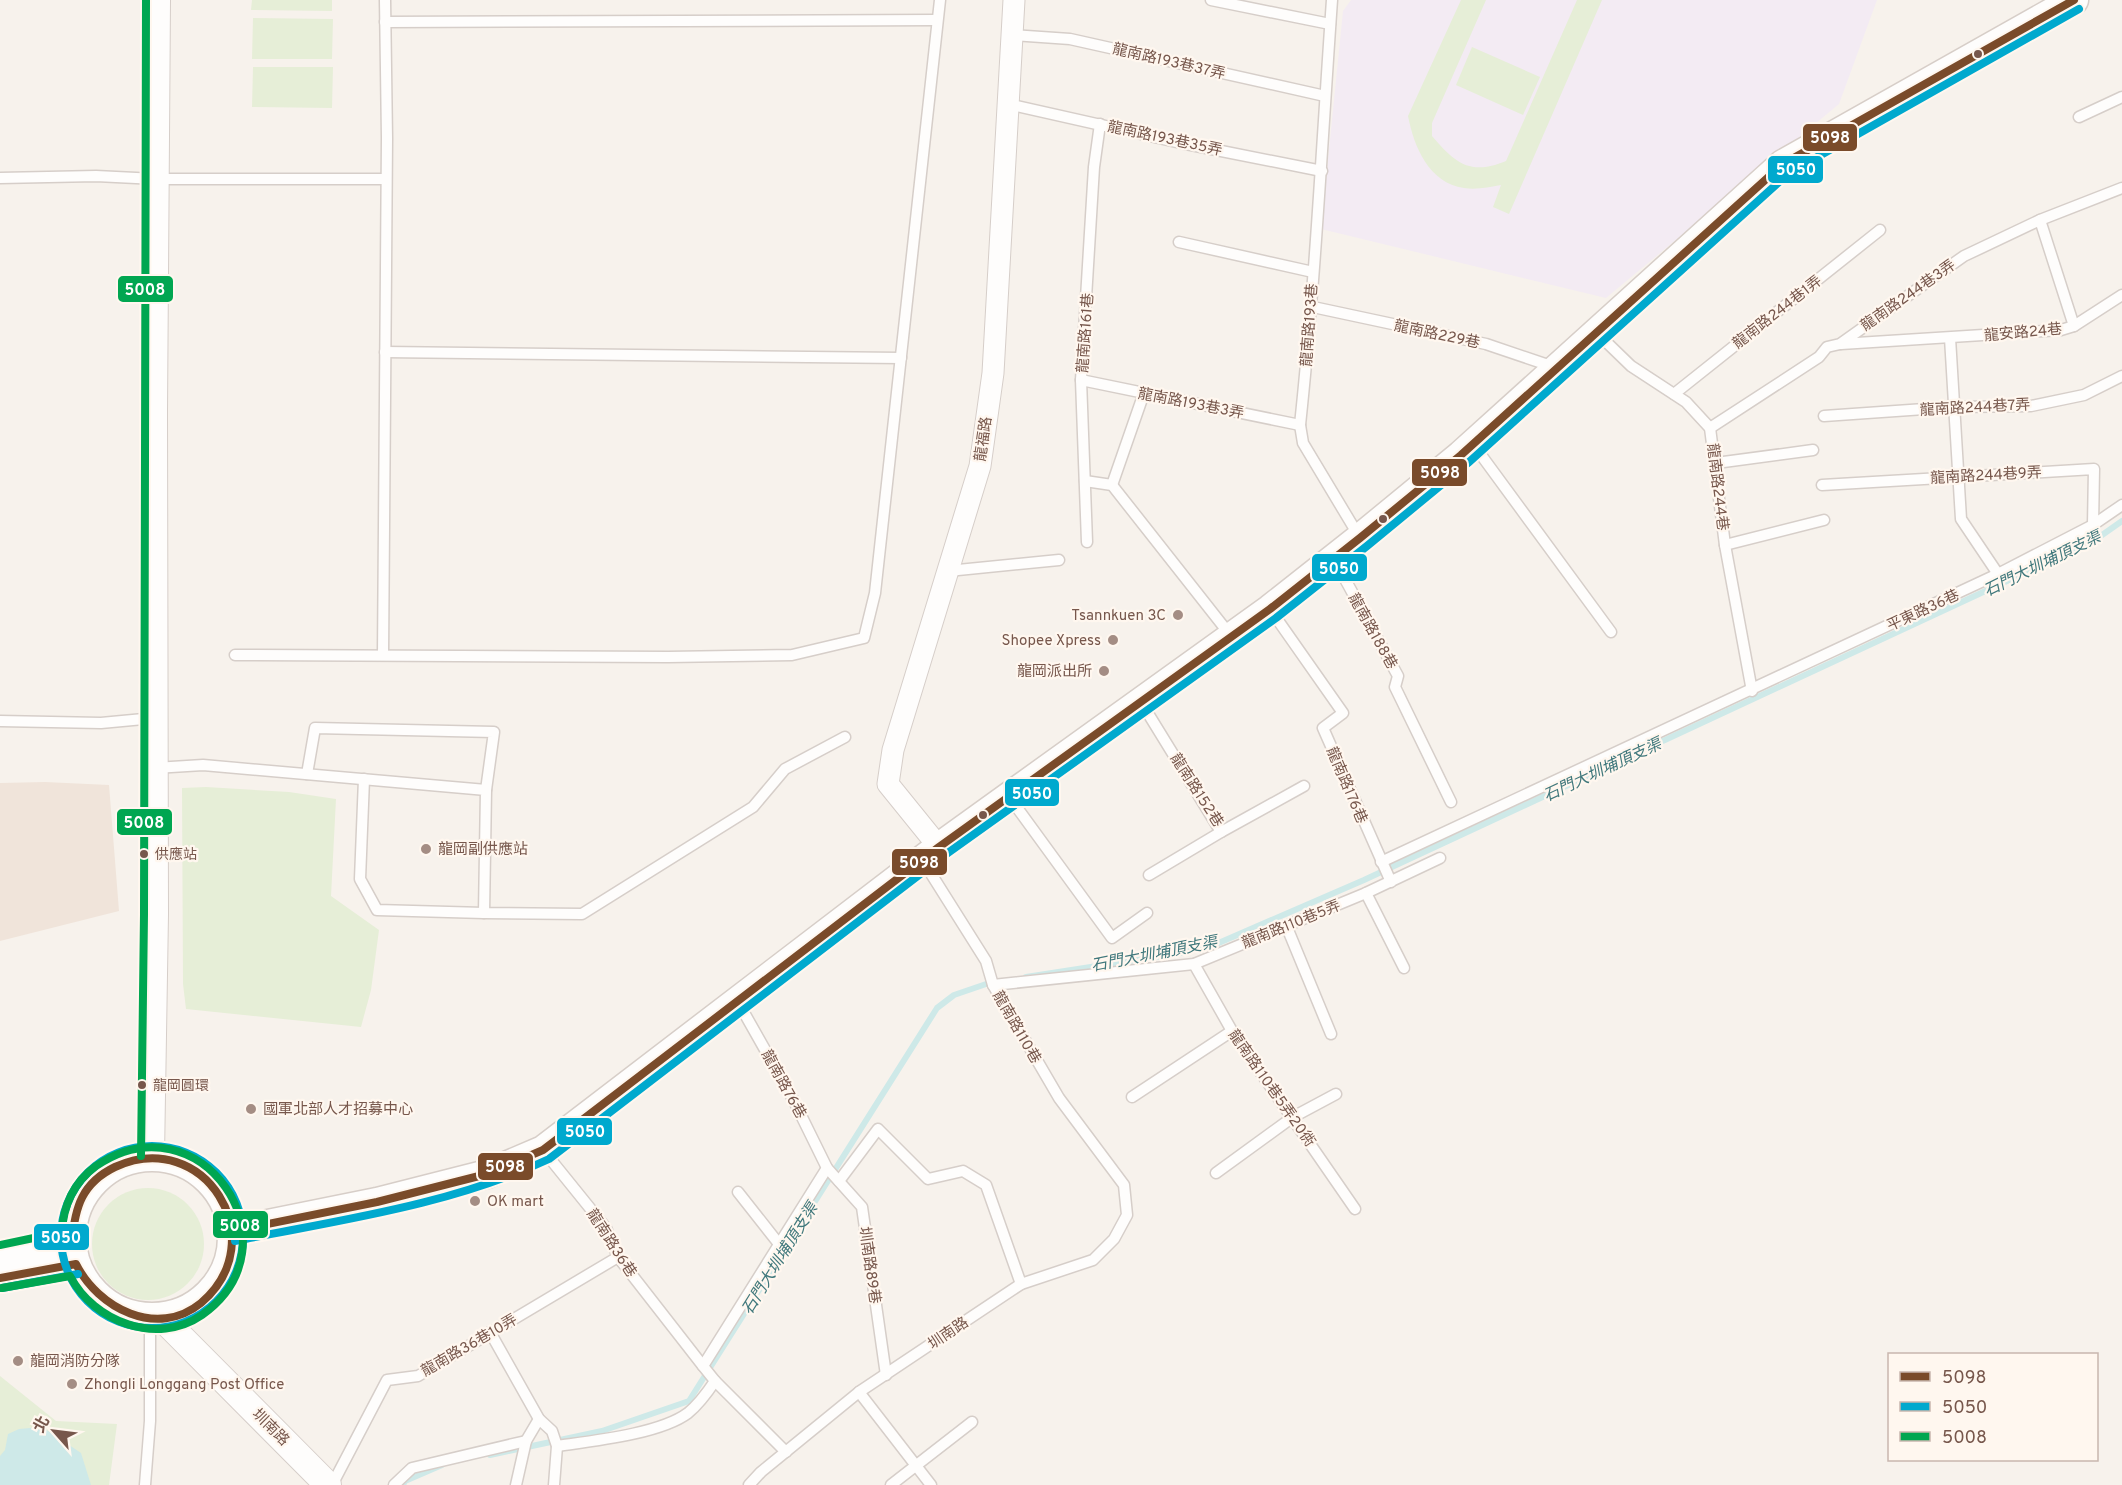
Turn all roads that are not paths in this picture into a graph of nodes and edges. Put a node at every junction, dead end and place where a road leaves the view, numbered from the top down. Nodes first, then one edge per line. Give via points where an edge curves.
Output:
1 (158, 0) edge
2 (385, 0) edge
3 (940, 0) edge
4 (1014, 0) edge
5 (1211, 0) edge
6 (1332, 0) edge
7 (2074, 0) edge
8 (938, 20) junction
9 (385, 22) junction
10 (1330, 24) junction
11 (1012, 35) junction
12 (1325, 96) junction
13 (2122, 97) edge
14 (1008, 104) junction
15 (2079, 117) dead end
16 (1100, 124) junction
17 (1322, 171) junction
18 (0, 178) edge
19 (386, 179) junction
20 (156, 180) junction
21 (2122, 188) edge
22 (2040, 220) junction
23 (1880, 230) dead end
24 (1179, 242) dead end
25 (1313, 272) junction
26 (2122, 295) edge
27 (1313, 307) junction
28 (2074, 326) junction
29 (1597, 334) junction
30 (1950, 338) junction
31 (1840, 344) junction
32 (385, 352) junction
33 (901, 358) junction
34 (1559, 369) junction
35 (2122, 376) edge
36 (1081, 380) junction
37 (1144, 393) junction
38 (1674, 394) junction
39 (1953, 407) junction
40 (1824, 416) dead end
41 (1300, 425) junction
42 (1710, 428) junction
43 (1473, 444) junction
44 (1813, 450) dead end
45 (1716, 463) junction
46 (1960, 476) junction
47 (1085, 481) junction
48 (1112, 485) junction
49 (1822, 485) dead end
50 (2122, 505) edge
51 (1824, 520) dead end
52 (2093, 525) junction
53 (1360, 538) junction
54 (1087, 542) dead end
55 (1725, 545) junction
56 (1334, 558) junction
57 (1059, 560) dead end
58 (948, 571) junction
59 (1998, 574) junction
60 (1270, 609) junction
61 (1611, 632) dead end
62 (1232, 636) junction
63 (383, 655) junction
64 (235, 656) dead end
65 (1752, 691) junction
66 (1141, 702) junction
67 (155, 717) junction
68 (0, 721) edge
69 (846, 737) dead end
70 (155, 768) junction
71 (307, 774) junction
72 (364, 779) junction
73 (1304, 786) dead end
74 (486, 790) junction
75 (1010, 797) junction
76 (1451, 801) dead end
77 (1221, 832) junction
78 (931, 854) junction
79 (1440, 858) dead end
80 (1381, 862) junction
81 (1149, 875) dead end
82 (1390, 882) junction
83 (1366, 893) junction
84 (484, 913) junction
85 (1147, 913) dead end
86 (1286, 925) junction
87 (1194, 964) junction
88 (1404, 968) dead end
89 (993, 985) junction
90 (738, 1001) junction
91 (1232, 1031) junction
92 (1331, 1034) dead end
93 (1336, 1094) dead end
94 (1132, 1096) dead end
95 (1293, 1117) junction
96 (543, 1150) junction
97 (151, 1156) junction
98 (827, 1168) junction
99 (1216, 1173) dead end
100 (838, 1181) junction
101 (1124, 1185) joint
102 (738, 1192) dead end
103 (1355, 1209) dead end
104 (233, 1231) junction
105 (779, 1244) junction
106 (74, 1252) junction
107 (0, 1256) edge
108 (618, 1257) junction
109 (0, 1278) edge
110 (1021, 1284) junction
111 (157, 1318) junction
112 (490, 1332) junction
113 (703, 1366) junction
114 (886, 1375) junction
115 (715, 1381) junction
116 (859, 1392) junction
117 (538, 1419) junction
118 (972, 1422) dead end
119 (526, 1441) junction
120 (557, 1446) junction
121 (786, 1452) junction
122 (916, 1465) junction
123 (145, 1485) edge
124 (328, 1485) edge
125 (332, 1485) edge
126 (394, 1485) edge
127 (516, 1485) edge
128 (554, 1485) edge
129 (749, 1485) edge
130 (891, 1485) edge
131 (931, 1485) edge

1 - 20 street
2 - 9 lane
3 - 8 lane
4 - 11 street, 龍福路
5 - 10 lane
6 - 10 lane, 龍南路193巷
7 - 29 main road via 1783,164
8 - 9 lane
8 - 33 lane
9 - 19 lane
10 - 12 lane, 龍南路193巷
11 - 12 lane, 龍南路193巷37弄 via 1070,39
11 - 14 street, 龍福路
12 - 17 lane, 龍南路193巷
13 - 15 lane
14 - 16 lane, 龍南路193巷35弄
14 - 58 street, 龍福路 via 993,373 980,466
16 - 17 lane, 龍南路193巷35弄
16 - 36 lane, 龍南路161巷
17 - 25 lane, 龍南路193巷
18 - 20 lane via 96,176
19 - 20 lane
19 - 32 lane
20 - 67 street
21 - 22 lane, 龍南路244巷3弄
22 - 28 lane
22 - 31 lane, 龍南路244巷3弄 via 1964,256
23 - 38 lane, 龍南路244巷1弄
24 - 25 lane
25 - 27 lane, 龍南路193巷
26 - 28 lane, 龍安路24巷
27 - 34 lane, 龍南路229巷 via 1485,344
27 - 41 lane, 龍南路193巷
28 - 30 lane, 龍安路24巷
29 - 34 main road
29 - 38 lane, 龍南路244巷 via 1630,366
30 - 31 lane, 龍安路24巷
30 - 39 lane
31 - 42 lane, 龍南路244巷3弄 via 1827,346 1819,357
32 - 33 lane
32 - 63 lane
33 - 63 lane via 875,593 864,638 792,655
34 - 43 main road
35 - 39 lane, 龍南路244巷7弄 via 2084,395 2031,406
36 - 37 lane, 龍南路193巷3弄
36 - 47 lane, 龍南路161巷
37 - 41 lane, 龍南路193巷3弄
37 - 48 lane
38 - 42 lane, 龍南路244巷
39 - 40 lane, 龍南路244巷7弄
39 - 46 lane
41 - 53 lane, 龍南路193巷 via 1303,443
42 - 45 lane, 龍南路244巷
43 - 53 main road
43 - 61 lane
44 - 45 lane
45 - 55 lane, 龍南路244巷
46 - 49 lane, 龍南路244巷9弄
46 - 52 lane, 龍南路244巷9弄 via 2094,469
46 - 59 lane via 1961,519
47 - 48 lane
47 - 54 lane, 龍南路161巷
48 - 62 lane
50 - 52 lane, 平東路36巷
51 - 55 lane
52 - 59 lane, 平東路36巷
53 - 56 main road
55 - 65 lane, 龍南路244巷
56 - 60 main road
56 - 76 lane, 龍南路188巷 via 1398,676 1395,687
57 - 58 lane
58 - 78 street, 龍福路 via 892,750 888,784
59 - 65 lane, 平東路36巷
60 - 62 main road
60 - 80 lane, 龍南路176巷 via 1343,713 1323,728
62 - 66 main road
63 - 64 lane
65 - 80 lane, 平東路36巷
66 - 75 main road
66 - 77 lane, 龍南路152巷
67 - 68 lane via 101,723
67 - 70 street
69 - 84 lane via 784,769 753,807 582,914
70 - 71 lane via 203,765
70 - 97 street
71 - 72 lane
71 - 74 lane via 315,728 494,732
72 - 74 lane
72 - 84 lane via 360,879 377,910
73 - 77 lane, 龍南路152巷
74 - 84 lane
75 - 78 main road
75 - 85 lane via 1112,938
77 - 81 lane
78 - 89 lane, 龍南路110巷 via 986,961
78 - 90 main road
79 - 82 lane, 龍南路110巷5弄
80 - 82 lane, 龍南路176巷
82 - 83 lane, 龍南路110巷5弄
83 - 86 lane, 龍南路110巷5弄
83 - 88 lane
86 - 87 lane, 龍南路110巷5弄
86 - 92 lane
87 - 89 lane, 龍南路110巷5弄
87 - 91 lane, 龍南路110巷5弄20衖
89 - 101 lane, 龍南路110巷 via 1059,1098
90 - 96 main road
90 - 98 lane, 龍南路76巷
91 - 94 lane
91 - 95 lane, 龍南路110巷5弄20衖
93 - 95 lane
95 - 99 lane
95 - 103 lane, 龍南路110巷5弄20衖
96 - 104 main road via 487,1174 376,1202
96 - 108 lane, 龍南路36巷 via 606,1228
97 - 104 main road via 177,1161 214,1185
97 - 106 main road via 107,1170 83,1192 74,1215
98 - 100 lane, 圳南路89巷
98 - 105 lane
100 - 110 lane via 878,1129 927,1179 963,1171 986,1185
100 - 114 lane, 圳南路89巷 via 862,1207
101 - 110 lane, 圳南路 via 1127,1215 1114,1239 1093,1260
102 - 105 lane
104 - 111 main road via 224,1274 192,1309
105 - 113 lane
106 - 107 main road
106 - 109 main road
106 - 111 main road via 81,1277 92,1293 129,1315
108 - 112 lane, 龍南路36巷10弄
108 - 113 lane, 龍南路36巷
110 - 114 lane, 圳南路
111 - 123 lane
111 - 124 street, 圳南路
112 - 117 lane
112 - 125 lane, 龍南路36巷10弄 via 418,1376 387,1380
113 - 115 lane, 龍南路36巷
114 - 116 lane, 圳南路
115 - 120 lane via 686,1414 664,1424 608,1439
115 - 121 lane
116 - 121 lane, 圳南路
116 - 122 lane
117 - 119 lane
117 - 120 lane via 552,1431
118 - 122 lane
119 - 126 lane via 412,1468
119 - 127 lane
120 - 128 lane
121 - 129 lane, 圳南路
122 - 130 lane
122 - 131 lane

